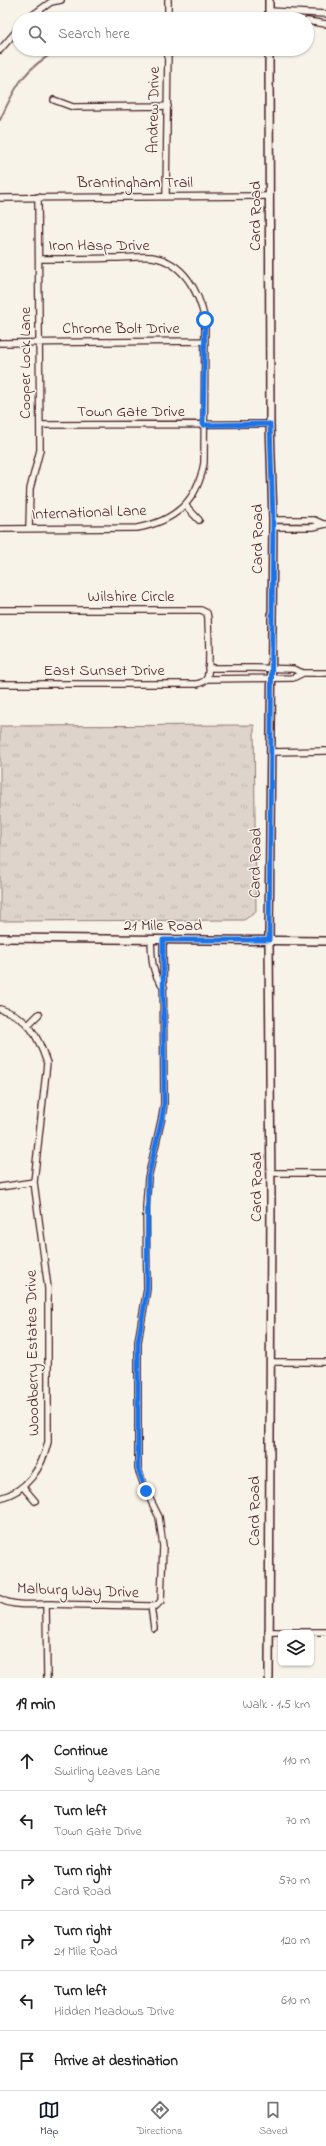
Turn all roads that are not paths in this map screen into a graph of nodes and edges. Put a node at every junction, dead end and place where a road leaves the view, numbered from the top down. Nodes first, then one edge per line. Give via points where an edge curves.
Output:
1 (61, 0) edge
2 (168, 0) edge
3 (269, 0) edge
4 (269, 11) joint
5 (37, 12) edge
6 (168, 12) edge
7 (288, 12) edge
8 (314, 13) edge
9 (326, 14) edge
10 (314, 22) edge
11 (326, 24) edge
12 (12, 36) edge
13 (0, 50) edge
14 (168, 56) edge
15 (269, 56) edge
16 (54, 100) dead end
17 (168, 106) junction
18 (166, 196) junction
19 (270, 196) junction
20 (38, 197) junction
21 (0, 198) edge
22 (39, 259) junction
23 (203, 341) junction
24 (39, 342) junction
25 (0, 343) edge
26 (270, 424) junction
27 (40, 425) junction
28 (203, 425) junction
29 (185, 505) junction
30 (199, 520) dead end
31 (273, 523) junction
32 (325, 524) edge
33 (29, 528) junction
34 (0, 529) edge
35 (0, 610) edge
36 (208, 668) junction
37 (271, 668) junction
38 (303, 673) junction
39 (326, 673) edge
40 (207, 679) junction
41 (271, 679) junction
42 (0, 684) edge
43 (326, 751) edge
44 (271, 752) junction
45 (0, 938) edge
46 (151, 940) junction
47 (163, 940) junction
48 (269, 940) junction
49 (326, 940) edge
50 (164, 987) junction
51 (0, 1009) edge
52 (39, 1014) dead end
53 (28, 1025) junction
54 (271, 1173) junction
55 (326, 1173) edge
56 (34, 1182) junction
57 (0, 1187) edge
58 (270, 1362) junction
59 (326, 1362) edge
60 (23, 1486) junction
61 (0, 1498) edge
62 (35, 1501) dead end
63 (0, 1599) edge
64 (46, 1604) junction
65 (153, 1606) junction
66 (154, 1628) dead end
67 (268, 1632) junction
68 (326, 1632) edge
69 (47, 1678) edge
70 (269, 1678) edge

1 - 5 street via 51,2
2 - 6 street
3 - 4 street
4 - 7 street
8 - 9 street
10 - 11 street
12 - 13 street
14 - 17 street, Andrew Drive
15 - 19 street, Card Road
16 - 17 street via 73,108
17 - 18 street, Andrew Drive
18 - 19 street, Brantingham Trail
18 - 20 street, Brantingham Trail
19 - 26 street, Card Road
20 - 21 street, Brantingham Trail
20 - 22 street, Cooper Lock Lane
22 - 23 street, Iron Hasp Drive via 152,257 171,264 186,276 202,304 205,320
22 - 24 street, Cooper Lock Lane
23 - 24 street, Chrome Bolt Drive
23 - 28 street, Iron Hasp Drive
24 - 25 street, Chrome Bolt Drive
24 - 27 street, Cooper Lock Lane
26 - 28 street, Town Gate Drive
26 - 31 street, Card Road
27 - 28 street, Town Gate Drive
27 - 33 street, Cooper Lock Lane via 40,450 30,489
28 - 29 street, International Lane via 202,472 193,495
29 - 30 street
29 - 33 street, International Lane via 159,523 137,528
31 - 32 street via 313,527
31 - 37 street, Card Road
33 - 34 street, International Lane
35 - 36 street, Wilshire Circle via 201,610 207,613 208,618
36 - 37 street
36 - 40 street
37 - 38 street via 293,669
37 - 41 street, Card Road
38 - 39 street
38 - 41 street, East Sunset Drive via 294,678
40 - 41 street, East Sunset Drive
40 - 42 street, East Sunset Drive via 197,684
41 - 44 street, Card Road
43 - 44 street
44 - 48 street, Card Road
45 - 46 street, 21 Mile Road
46 - 47 street, 21 Mile Road
46 - 50 street via 154,974
47 - 48 street, 21 Mile Road
47 - 50 street
48 - 49 street, 21 Mile Road
48 - 54 street, Card Road
50 - 65 street via 164,1104 148,1178 147,1290 138,1342 138,1469 159,1517 163,1546 163,1594 161,1601
51 - 53 street, Woodberry Estates Drive via 24,1020
52 - 53 street
53 - 56 street, Woodberry Estates Drive via 41,1045 47,1063
54 - 55 street
54 - 58 street, Card Road
56 - 57 street
56 - 60 street, Woodberry Estates Drive via 48,1288 48,1442 39,1467
58 - 59 street
58 - 67 street, Card Road
60 - 61 street, Woodberry Estates Drive
60 - 62 street
63 - 64 street, Malburg Way Drive via 17,1603
64 - 65 street, Malburg Way Drive
64 - 69 street
65 - 66 street
67 - 68 street
67 - 70 street, Card Road

